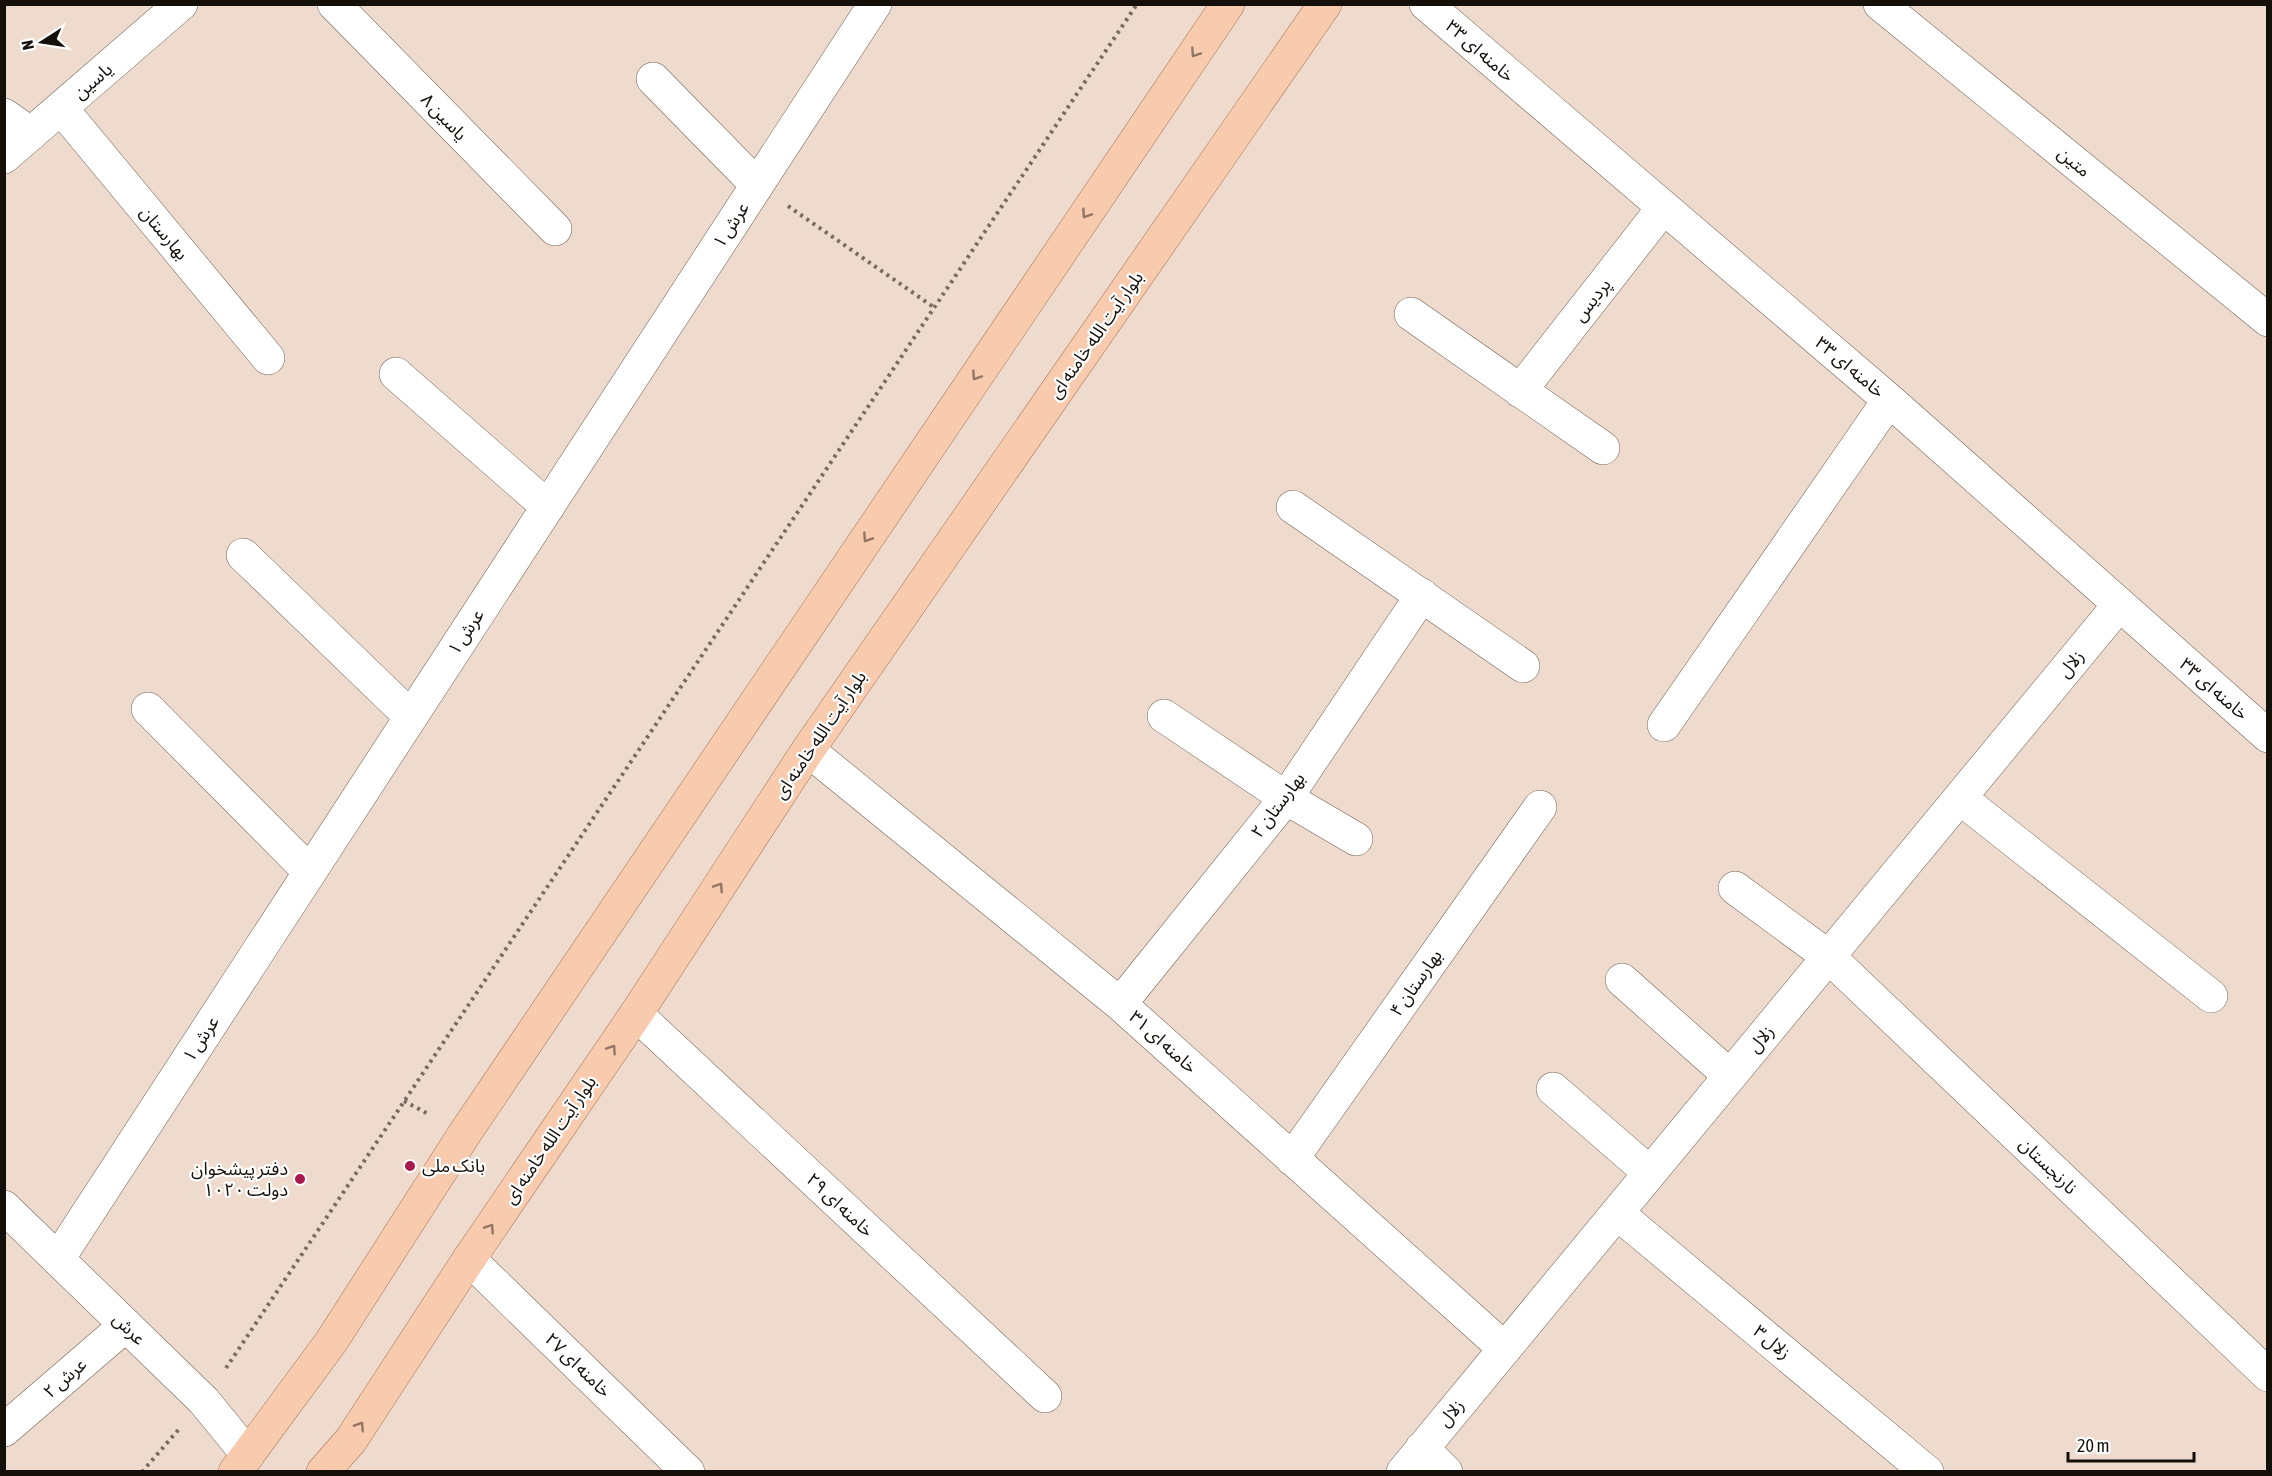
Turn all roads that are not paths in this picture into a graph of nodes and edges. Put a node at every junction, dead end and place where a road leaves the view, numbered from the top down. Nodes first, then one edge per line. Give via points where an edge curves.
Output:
1 (181, 4) edge
2 (334, 4) edge
3 (875, 4) edge
4 (1228, 4) edge
5 (1325, 4) edge
6 (1426, 4) edge
7 (1880, 4) edge
8 (653, 79) dead end
9 (61, 108) junction
10 (4, 115) edge
11 (31, 134) junction
12 (4, 157) edge
13 (757, 185) junction
14 (1663, 208) junction
15 (555, 230) dead end
16 (1411, 314) dead end
17 (2268, 320) edge
18 (268, 358) dead end
19 (396, 374) dead end
20 (1520, 391) junction
21 (1889, 400) junction
22 (1603, 448) dead end
23 (548, 507) junction
24 (1293, 507) dead end
25 (243, 555) dead end
26 (1422, 595) junction
27 (2119, 605) junction
28 (1523, 666) dead end
29 (148, 709) dead end
30 (1164, 716) dead end
31 (411, 717) junction
32 (1664, 725) dead end
33 (2268, 736) edge
34 (808, 750) junction
35 (1286, 798) junction
36 (1960, 798) junction
37 (1540, 807) dead end
38 (1356, 839) dead end
39 (310, 872) junction
40 (1735, 888) dead end
41 (1829, 957) junction
42 (1622, 980) dead end
43 (2211, 996) dead end
44 (1120, 1004) junction
45 (636, 1014) junction
46 (1730, 1076) junction
47 (1552, 1089) dead end
48 (1292, 1159) junction
49 (1650, 1173) junction
50 (4, 1208) edge
51 (1617, 1213) junction
52 (58, 1259) junction
53 (469, 1259) junction
54 (126, 1326) junction
55 (1505, 1349) junction
56 (2268, 1375) edge
57 (1045, 1396) dead end
58 (4, 1430) edge
59 (1413, 1460) edge
60 (242, 1463) edge
61 (324, 1472) edge
62 (687, 1472) edge
63 (1446, 1472) edge
64 (1927, 1472) edge

1 - 9 street, یاسین
2 - 15 street, یاسین ۸
3 - 13 street, عرش ۱
4 -> 60 main road via 465,1133 331,1342
5 - 34 main road, بلوار آیت الله خامنه ای
6 - 14 street, خامنه ای ۳۳
7 - 17 street, متین
8 - 13 street
9 - 11 street, یاسین
9 - 18 street, بهارستان
10 - 11 street
11 - 12 street, یاسین
13 - 23 street, عرش ۱
14 - 20 street, پردیس
14 - 21 street, خامنه ای ۳۳
16 - 20 street
19 - 23 street
20 - 22 street
21 - 27 street, خامنه ای ۳۳
21 - 32 street
23 - 31 street, عرش ۱
24 - 26 street
25 - 31 street
26 - 28 street
26 - 35 street, بهارستان ۲
27 - 33 street, خامنه ای ۳۳
27 - 36 street, زلال
29 - 39 street
30 - 35 street
31 - 39 street, عرش ۱
34 - 44 street, خامنه ای ۳۱
45 -> 34 main road, بلوار آیت الله خامنه ای
35 - 38 street
35 - 44 street, بهارستان ۲
36 - 41 street, زلال
36 - 43 street
37 - 48 street, بهارستان ۴
39 - 52 street, عرش ۱
40 - 41 street, نارنجستان
41 - 46 street, زلال
41 - 56 street, نارنجستان
42 - 46 street
44 - 48 street, خامنه ای ۳۱
53 -> 45 main road, بلوار آیت الله خامنه ای
45 - 57 street, خامنه ای ۲۹
46 - 49 street, زلال
47 - 49 street
48 - 55 street, خامنه ای ۳۱
49 - 51 street, زلال
50 - 52 street, عرش
51 - 55 street, زلال
51 - 64 street, ۳ زلال
52 - 54 street, عرش
61 -> 53 main road, بلوار آیت الله خامنه ای via 351,1440
53 - 62 street, خامنه ای ۲۷
54 - 58 street, عرش ۲
54 - 60 street, عرش via 204,1401
55 - 59 street, زلال
59 - 63 street

